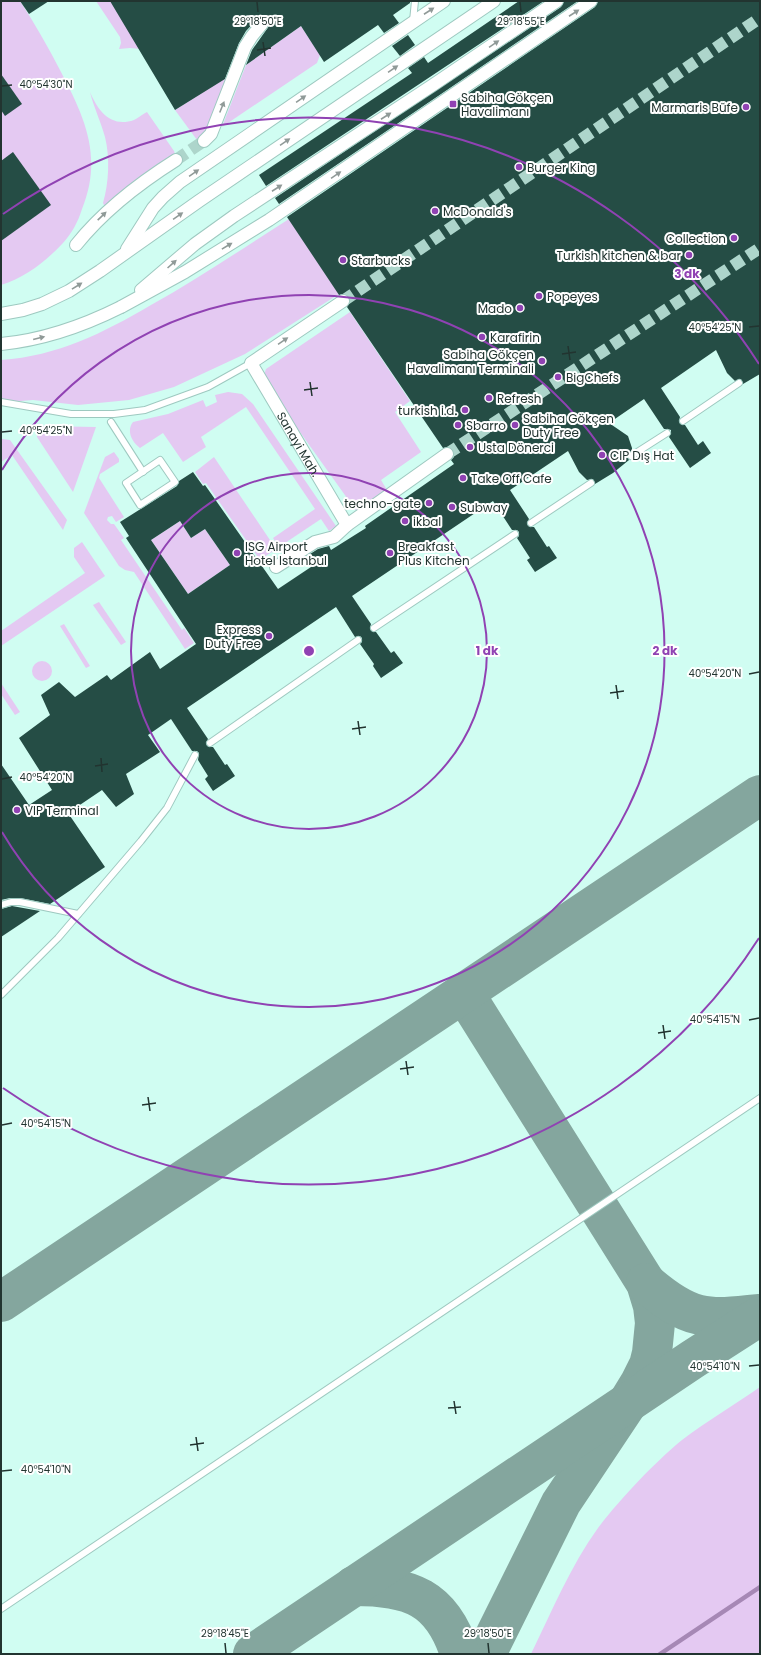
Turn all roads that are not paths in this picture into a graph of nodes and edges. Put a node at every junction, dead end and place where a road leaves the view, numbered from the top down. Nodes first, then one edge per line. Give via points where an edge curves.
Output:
1 (415, 1) edge
2 (444, 1) edge
3 (494, 1) edge
4 (557, 1) edge
5 (591, 1) edge
6 (413, 21) junction
7 (262, 24) dead end
8 (204, 141) tunnel mouth
9 (176, 160) tunnel mouth
10 (76, 245) dead end
11 (123, 255) junction
12 (342, 301) tunnel mouth
13 (121, 307) junction
14 (1, 314) edge
15 (1, 344) edge
16 (251, 363) junction
17 (739, 383) dead end
18 (1, 402) edge
19 (683, 421) dead end
20 (111, 422) dead end
21 (666, 432) dead end
22 (447, 454) tunnel mouth
23 (631, 456) dead end
24 (143, 472) junction
25 (591, 483) dead end
26 (531, 523) dead end
27 (347, 525) junction
28 (515, 534) dead end
29 (276, 567) dead end
30 (374, 628) dead end
31 (358, 640) dead end
32 (210, 742) dead end
33 (195, 755) dead end
34 (1, 905) edge
35 (78, 914) junction
36 (1, 995) edge
37 (760, 1098) edge
38 (1, 1609) edge

1 - 6 lane
6 -> 2 street
11 -> 3 street
13 -> 4 street via 184,253 234,216
13 -> 5 street via 185,272 269,220
11 -> 6 street via 154,208 180,182
8 -> 7 street via 211,134 245,47
10 -> 9 street via 119,201 143,181
14 -> 11 street via 42,304 69,291
16 -> 12 street
15 -> 13 street, bridge via 26,341 89,323
16 - 18 lane via 208,387 145,410 114,414 71,414
16 - 27 street, Sanayi Mah.
17 - 19 lane
20 - 24 lane
21 - 23 lane
22 - 27 street
24 - 24 lane via 126,483 140,505 175,482 160,460
25 - 26 lane
27 - 29 street via 334,537 315,542
28 - 30 lane
31 - 32 lane
33 - 35 lane via 167,808
34 - 35 lane via 20,902
35 - 36 lane via 58,938
37 - 38 lane

